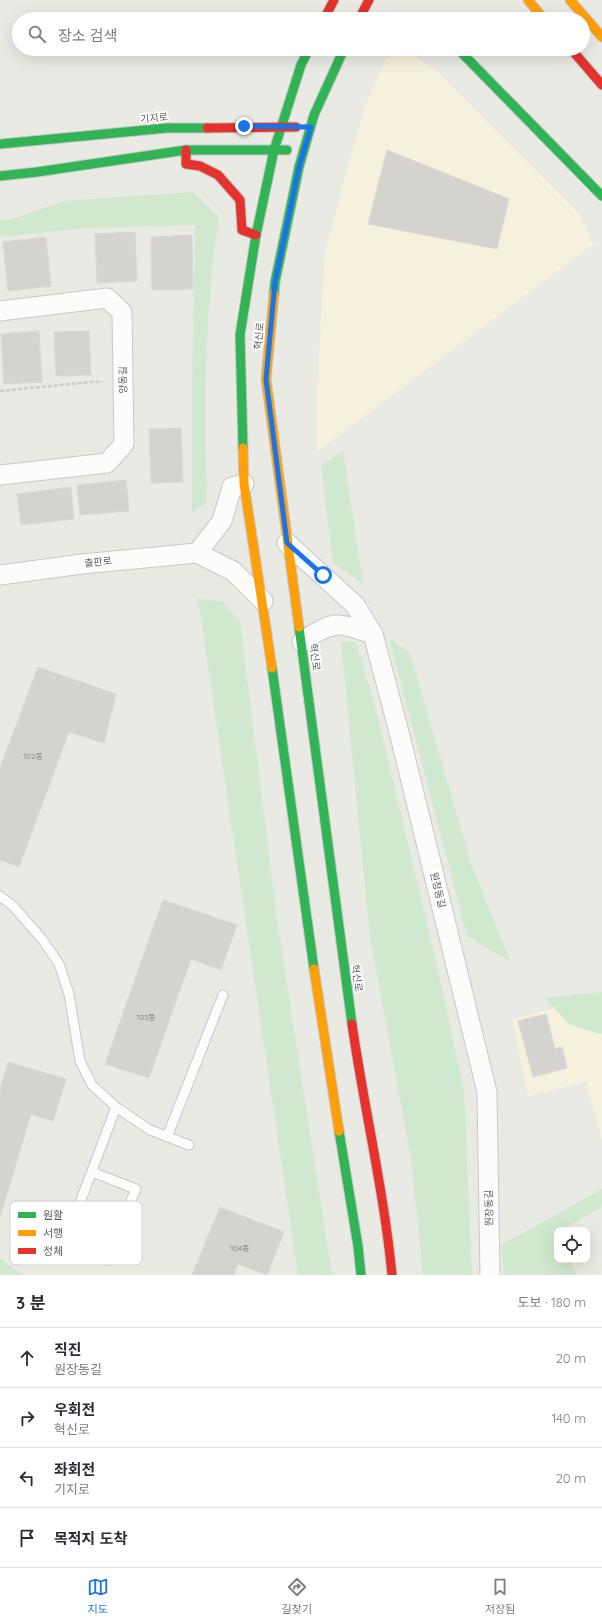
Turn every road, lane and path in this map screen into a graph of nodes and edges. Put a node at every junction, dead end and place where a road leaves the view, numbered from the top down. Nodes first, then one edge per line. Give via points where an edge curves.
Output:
1 (334, 0) edge
2 (369, 0) edge
3 (528, 0) edge
4 (570, 0) edge
5 (328, 12) edge
6 (363, 12) edge
7 (538, 12) edge
8 (580, 12) edge
9 (590, 23) edge
10 (602, 37) edge
11 (306, 56) edge
12 (341, 56) edge
13 (465, 56) edge
14 (577, 56) edge
15 (602, 85) edge
16 (294, 89) junction
17 (279, 102) dead end
18 (257, 118) dead end
19 (231, 126) junction
20 (281, 127) junction
21 (311, 127) junction
22 (0, 144) edge
23 (186, 150) junction
24 (274, 150) junction
25 (304, 151) junction
26 (0, 176) edge
27 (602, 196) edge
28 (256, 235) junction
29 (0, 311) edge
30 (105, 382) dead end
31 (0, 391) edge
32 (0, 475) edge
33 (244, 484) junction
34 (287, 543) junction
35 (197, 553) junction
36 (0, 575) edge
37 (263, 601) junction
38 (373, 634) junction
39 (302, 642) junction
40 (0, 896) edge
41 (223, 995) dead end
42 (116, 1107) junction
43 (167, 1137) junction
44 (189, 1145) dead end
45 (92, 1172) junction
46 (81, 1201) edge
47 (131, 1201) edge
48 (361, 1275) edge
49 (392, 1275) edge
50 (490, 1275) edge

1 - 5 main road
2 - 6 main road
3 - 7 main road
4 - 8 main road
9 - 10 main road
11 - 16 main road, 혁신로
12 - 21 main road, 혁신로
13 - 27 main road
14 - 15 main road
16 - 17 main road
16 - 20 main road, 혁신로
18 - 19 main road
19 - 20 main road, 기지로
19 - 22 main road, 기지로 via 167,128
20 - 21 main road, 기지로
20 - 24 main road, 혁신로
21 - 25 main road, 혁신로
23 - 24 main road
23 - 26 main road
23 - 28 main road via 186,164 200,166 218,174 240,200 242,230
24 - 25 main road
24 - 28 main road, 혁신로
25 - 34 main road, 혁신로 via 275,282 266,379
28 - 33 main road, 혁신로 via 240,335
29 - 32 street, 양동길 via 107,298 122,312 124,444 107,463
30 - 31 path
33 - 35 street via 232,487 222,521
33 - 37 main road, 혁신로
34 - 38 street, 원장동길 via 355,605
34 - 39 main road, 혁신로
35 - 36 street, 출판로
35 - 37 street via 233,572
37 - 48 main road, 혁신로 via 329,1073
38 - 39 street via 336,625 321,630
38 - 50 street, 원장동길 via 487,1092
39 - 49 main road, 혁신로 via 358,1066 388,1235
40 - 42 lane via 13,906 42,939 59,964 69,994 80,1061 92,1085
41 - 43 lane
42 - 43 lane via 150,1130
42 - 45 lane
43 - 44 lane
45 - 46 lane
45 - 47 lane via 136,1189

